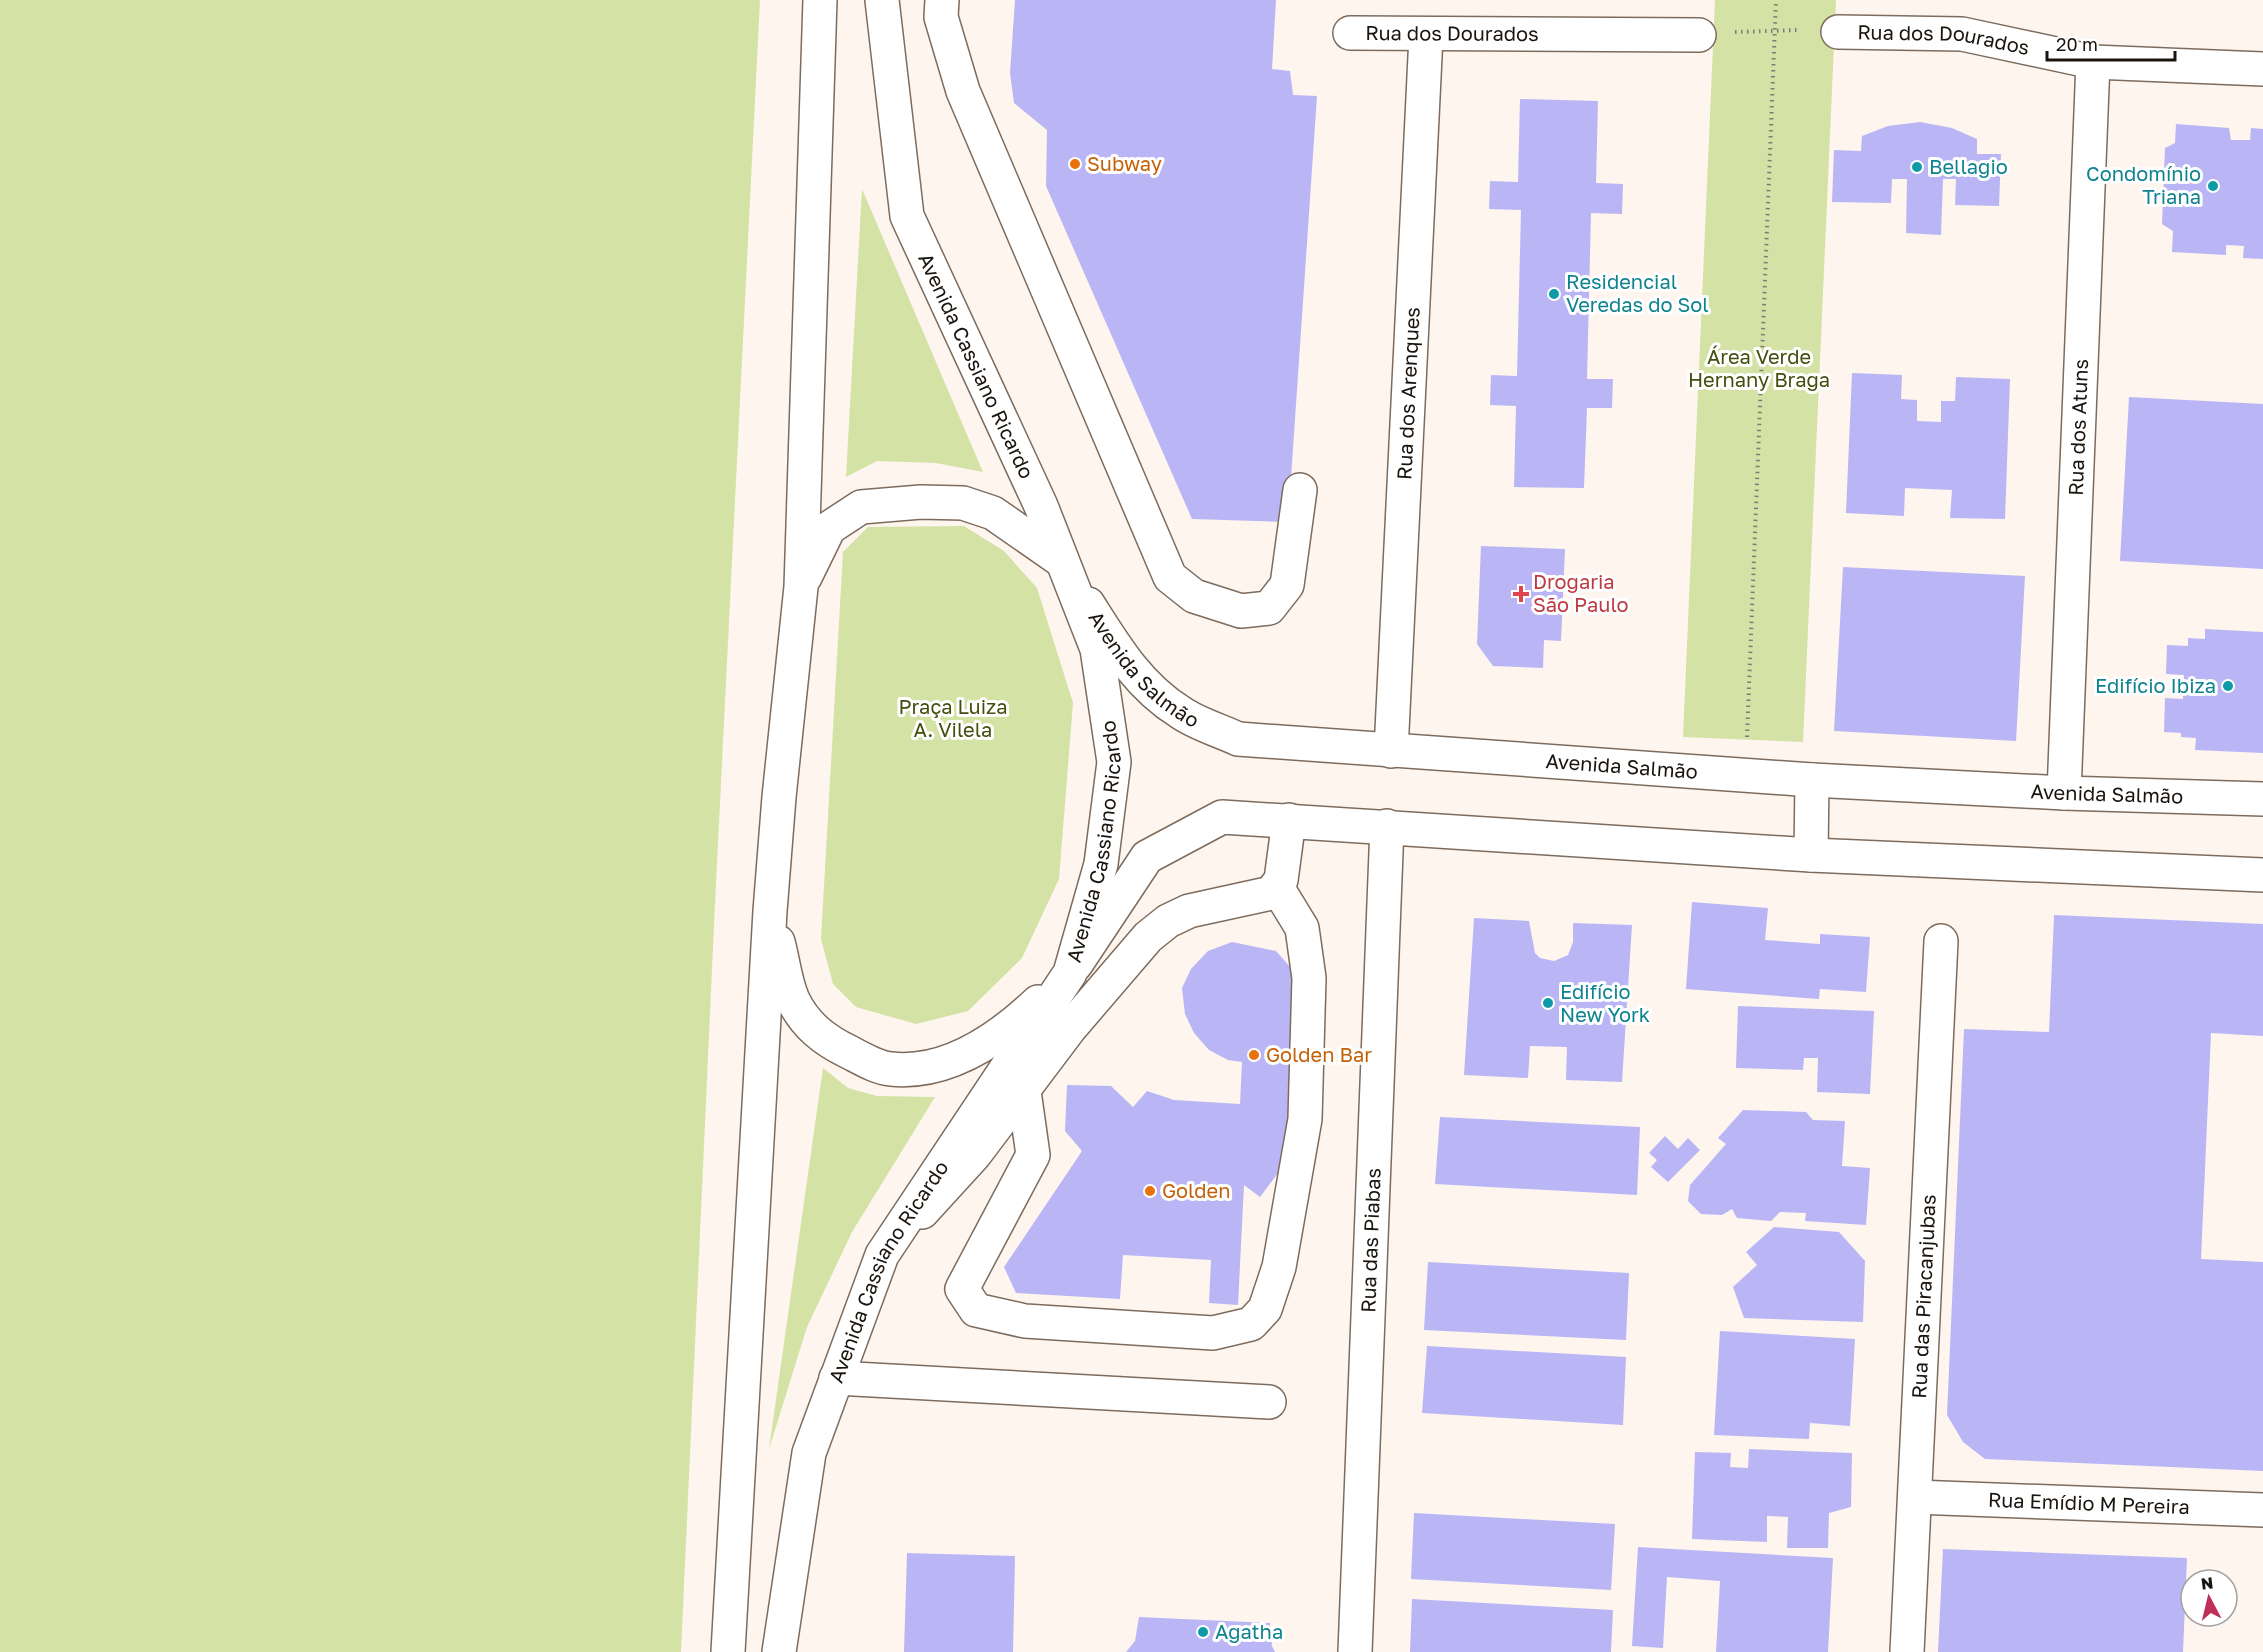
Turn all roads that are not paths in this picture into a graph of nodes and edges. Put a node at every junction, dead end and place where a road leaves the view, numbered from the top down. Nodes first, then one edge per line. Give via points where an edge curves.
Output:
1 (820, 0) edge
2 (882, 0) edge
3 (942, 0) edge
4 (1838, 32) road end
5 (1350, 33) dead end
6 (1699, 35) road end
7 (1426, 36) junction
8 (2093, 62) junction
9 (2263, 69) edge
10 (1300, 490) dead end
11 (1062, 561) junction
12 (801, 586) junction
13 (1391, 752) junction
14 (1812, 780) junction
15 (2064, 793) junction
16 (2263, 800) edge
17 (1289, 820) junction
18 (1387, 826) junction
19 (1811, 855) junction
20 (2263, 874) edge
21 (1277, 887) junction
22 (770, 911) junction
23 (1941, 941) dead end
24 (1070, 973) junction
25 (1014, 1057) junction
26 (1024, 1090) junction
27 (882, 1255) junction
28 (836, 1378) junction
29 (1269, 1402) dead end
30 (1915, 1497) junction
31 (2263, 1510) edge
32 (728, 1652) edge
33 (779, 1652) edge
34 (1355, 1652) edge
35 (1907, 1652) edge

1 - 12 street
2 - 11 street, Avenida Cassiano Ricardo via 907,216 1041,506
3 - 10 street via 941,17 963,91 1170,577 1194,596 1241,611 1269,608 1287,585
4 - 8 street, Rua dos Dourados via 1962,34
5 - 7 street, Rua dos Dourados
6 - 7 street, Rua dos Dourados
7 - 13 street, Rua dos Arenques
8 - 9 street, Rua dos Dourados
8 - 15 street, Rua dos Atuns
11 - 12 street via 993,513 963,503 861,507 829,528
11 - 13 street, Avenida Salmão via 1125,663 1180,713 1238,739
11 - 24 street, Avenida Cassiano Ricardo via 1097,649 1114,762 1101,864
12 - 22 street
13 - 14 street, Avenida Salmão
14 - 15 street, Avenida Salmão
14 - 19 street
15 - 16 street, Avenida Salmão
17 - 18 street
17 - 21 street
17 - 24 street via 1222,817 1147,856
18 - 19 street
18 - 34 street, Rua das Piabas
19 - 20 street
21 - 26 street via 1271,893 1189,912 1168,921 1148,937 1070,1028
21 - 26 street via 1302,928 1310,978 1305,1119 1279,1267 1266,1309 1251,1324 1213,1334 1025,1321 976,1310 962,1289 1033,1155
22 - 24 street via 792,999 811,1029 837,1046 890,1069 930,1066 959,1057 1012,1026
22 - 32 street
23 - 30 street, Rua das Piracanjubas
24 - 25 street, Avenida Cassiano Ricardo
25 - 26 street
25 - 27 street, Avenida Cassiano Ricardo
26 - 27 street via 975,1154
27 - 28 street, Avenida Cassiano Ricardo
28 - 29 street
28 - 33 street, Avenida Cassiano Ricardo via 809,1453
30 - 31 street, Rua Emídio M Pereira
30 - 35 street, Rua das Piracanjubas

